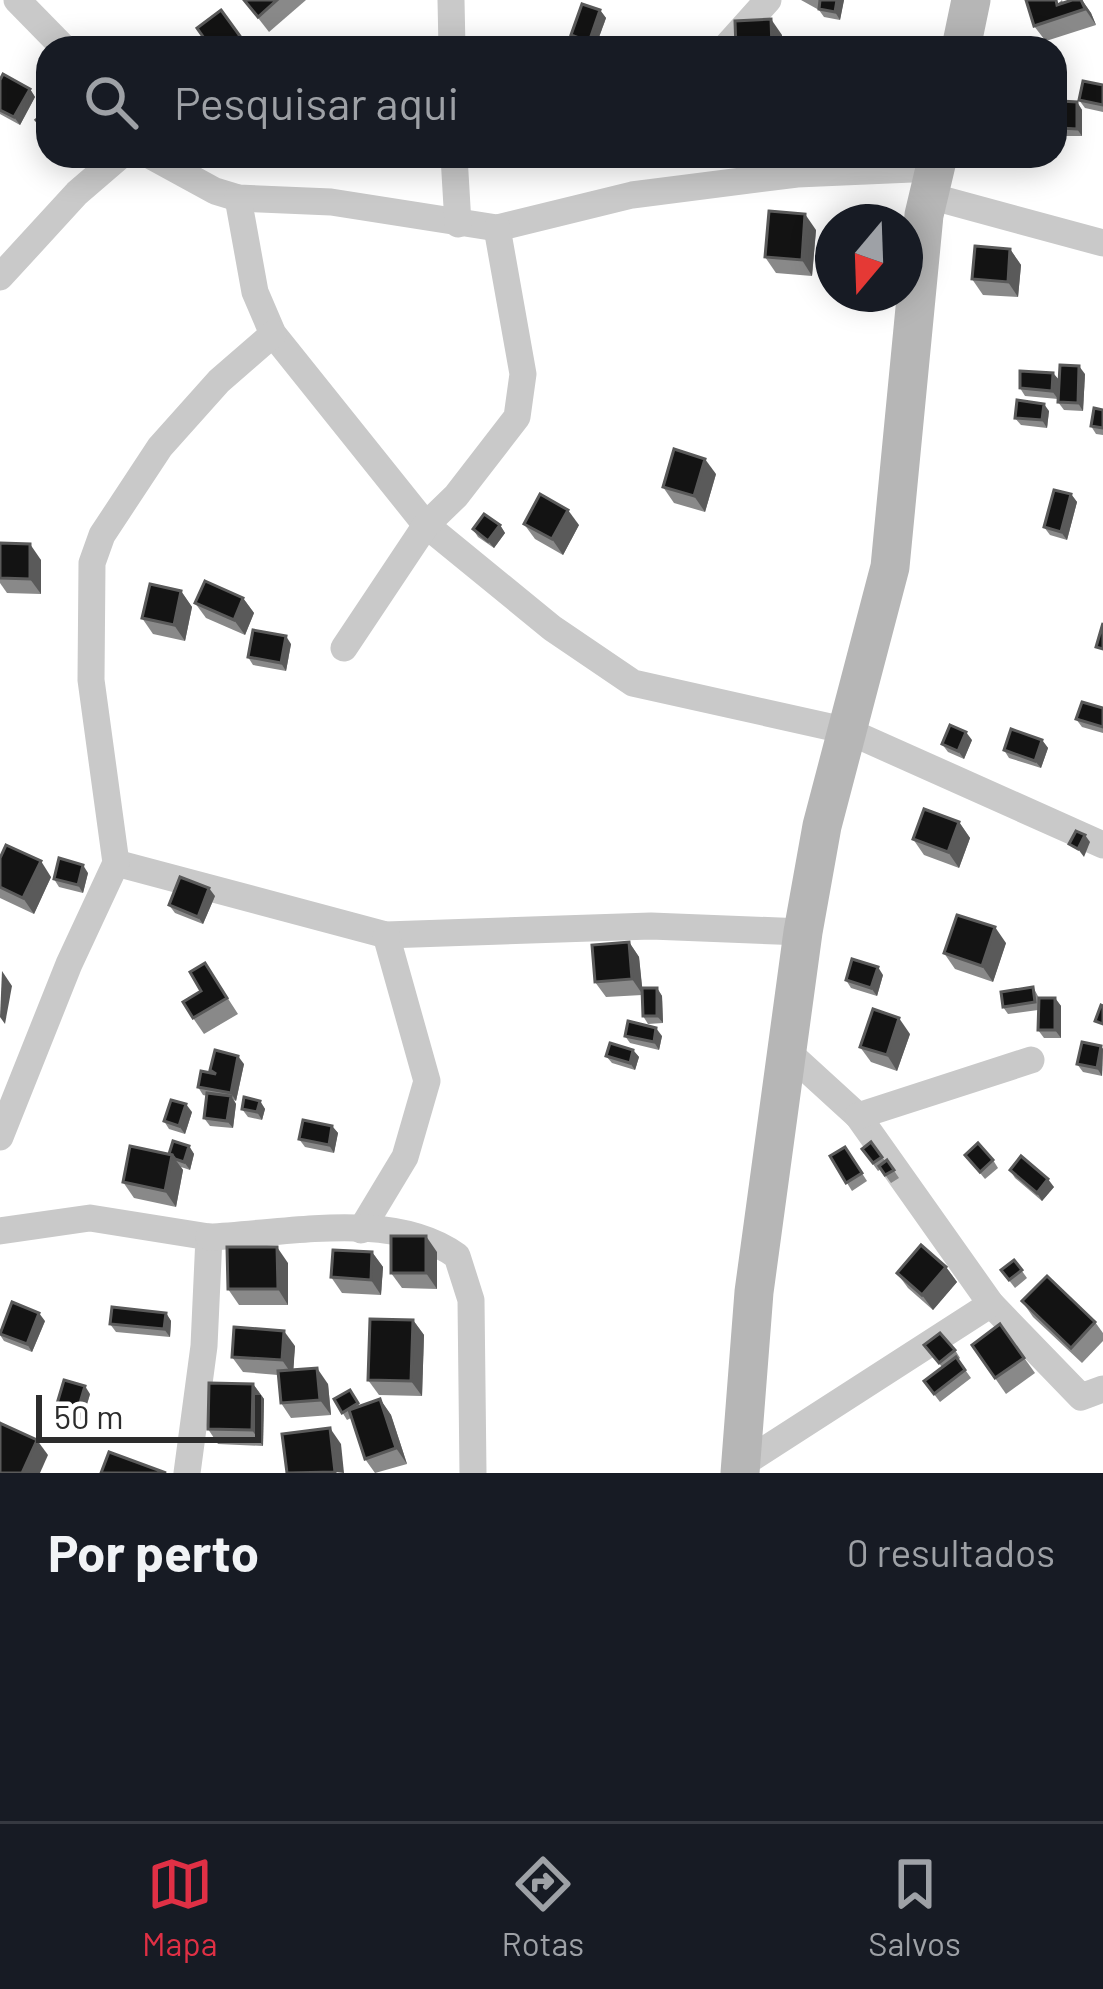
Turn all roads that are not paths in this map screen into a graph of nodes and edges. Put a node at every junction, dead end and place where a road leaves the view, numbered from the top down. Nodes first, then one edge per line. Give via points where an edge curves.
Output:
1 (17, 0) edge
2 (451, 0) edge
3 (768, 0) edge
4 (971, 0) edge
5 (52, 36) edge
6 (452, 36) edge
7 (736, 36) edge
8 (964, 36) edge
9 (106, 168) edge
10 (180, 168) edge
11 (460, 168) edge
12 (933, 173) edge
13 (238, 198) junction
14 (458, 224) junction
15 (497, 228) junction
16 (1103, 243) edge
17 (0, 277) edge
18 (273, 334) junction
19 (426, 524) junction
20 (344, 648) dead end
21 (848, 731) junction
22 (1103, 844) edge
23 (116, 863) junction
24 (803, 932) junction
25 (386, 935) junction
26 (789, 1053) junction
27 (1030, 1060) dead end
28 (858, 1116) junction
29 (0, 1137) edge
30 (361, 1230) junction
31 (0, 1231) edge
32 (209, 1237) junction
33 (991, 1304) junction
34 (1103, 1389) edge
35 (740, 1469) edge
36 (187, 1473) edge
37 (473, 1473) edge

1 - 5 street
2 - 6 street
3 - 7 street
4 - 8 street
9 - 17 street
10 - 13 street
11 - 14 street
12 - 15 street via 797,173 670,190
12 - 16 street
12 - 21 street via 900,508
13 - 14 street via 331,202
13 - 18 street via 255,292
14 - 15 street
15 - 19 street via 524,394 492,451
18 - 19 street
18 - 23 street via 160,447 92,563 91,680
19 - 20 street
19 - 21 street via 633,683
21 - 22 street
21 - 24 street
23 - 25 street
23 - 29 street
24 - 25 street via 651,926
24 - 26 street
25 - 30 street via 427,1081 405,1157
26 - 28 street
26 - 35 street via 754,1292
27 - 28 street
28 - 33 street
30 - 32 street
30 - 37 street via 419,1236 464,1266
31 - 32 street via 90,1218
32 - 36 street
33 - 34 street via 1081,1397
33 - 35 street

